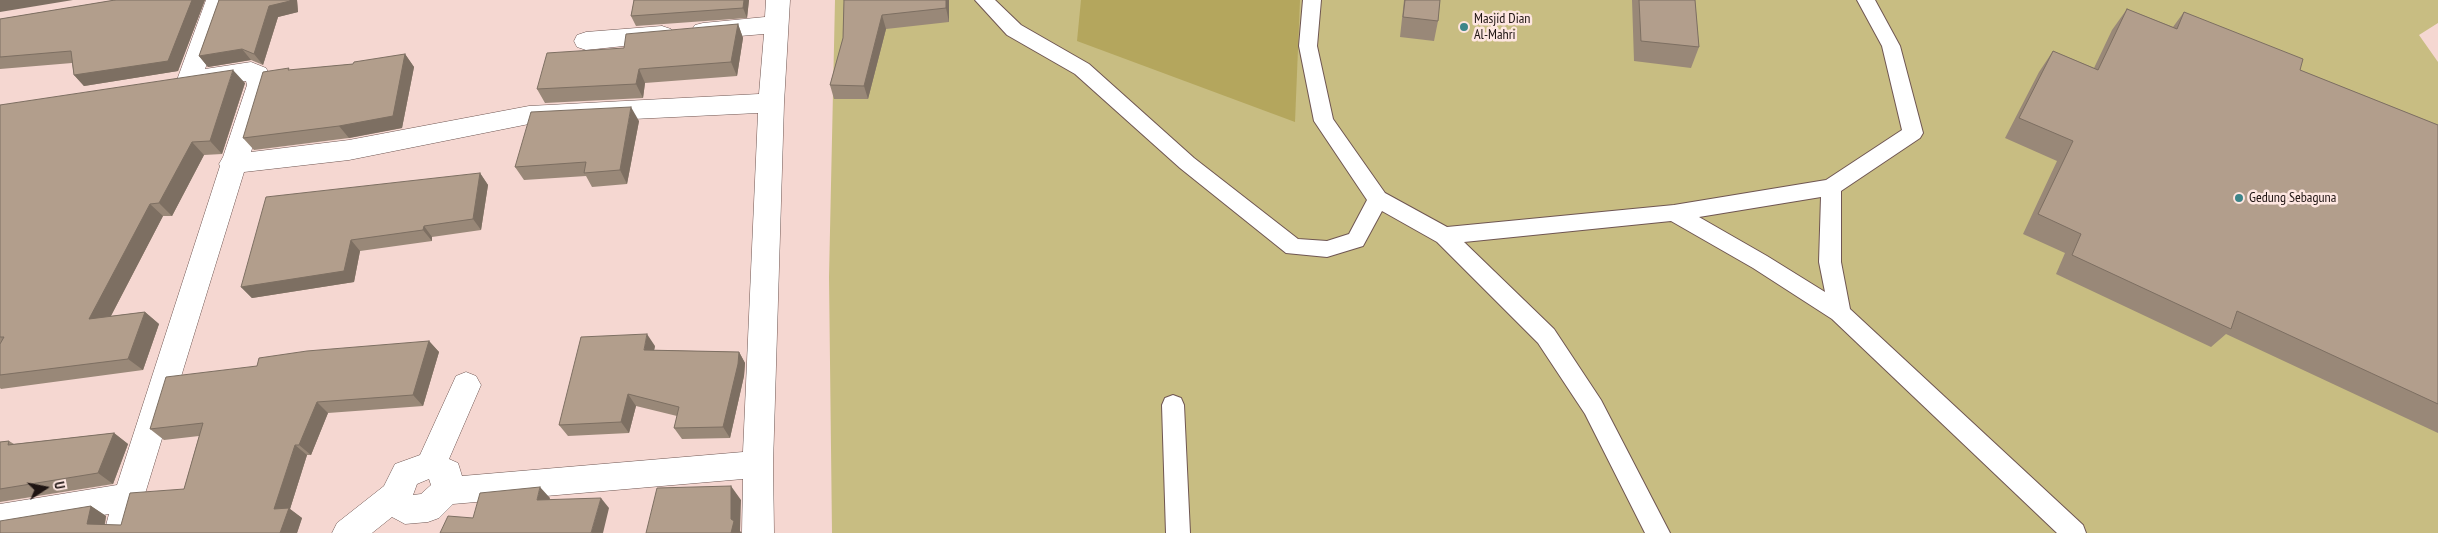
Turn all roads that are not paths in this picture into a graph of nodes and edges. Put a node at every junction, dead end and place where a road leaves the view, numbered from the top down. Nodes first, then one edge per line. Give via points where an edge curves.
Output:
1 (218, 0) edge
2 (984, 0) edge
3 (1312, 0) edge
4 (1866, 0) edge
5 (777, 12) edge
6 (586, 41) dead end
7 (771, 103) junction
8 (232, 164) junction
9 (1831, 187) junction
10 (1378, 199) junction
11 (1674, 213) junction
12 (1444, 236) junction
13 (1840, 313) junction
14 (466, 385) dead end
15 (1173, 404) dead end
16 (758, 464) junction
17 (431, 465) junction
18 (446, 491) junction
19 (395, 496) junction
20 (129, 497) junction
21 (0, 518) edge
22 (120, 533) edge
23 (348, 533) edge
24 (758, 533) edge
25 (1178, 533) edge
26 (1658, 533) edge
27 (2074, 533) edge

1 - 8 street via 179,82 251,71 257,74 259,85
2 - 10 lane via 1014,30 1082,69 1187,163 1293,247 1327,249 1356,240
3 - 10 lane via 1308,46 1324,121
4 - 9 lane via 1891,46 1913,133
5 - 6 street
5 - 7 street
7 - 8 street via 529,116 349,150
7 - 16 street
8 - 20 street
9 - 11 lane
9 - 13 lane via 1830,262
10 - 12 lane
11 - 12 lane
11 - 13 lane
12 - 26 lane via 1546,336 1593,406
13 - 27 lane
14 - 17 street
15 - 25 lane
16 - 18 street
16 - 24 street
17 - 18 street via 447,473
17 - 19 street via 406,474
18 - 19 street via 428,508 405,510
19 - 23 street
20 - 21 street
20 - 22 street

